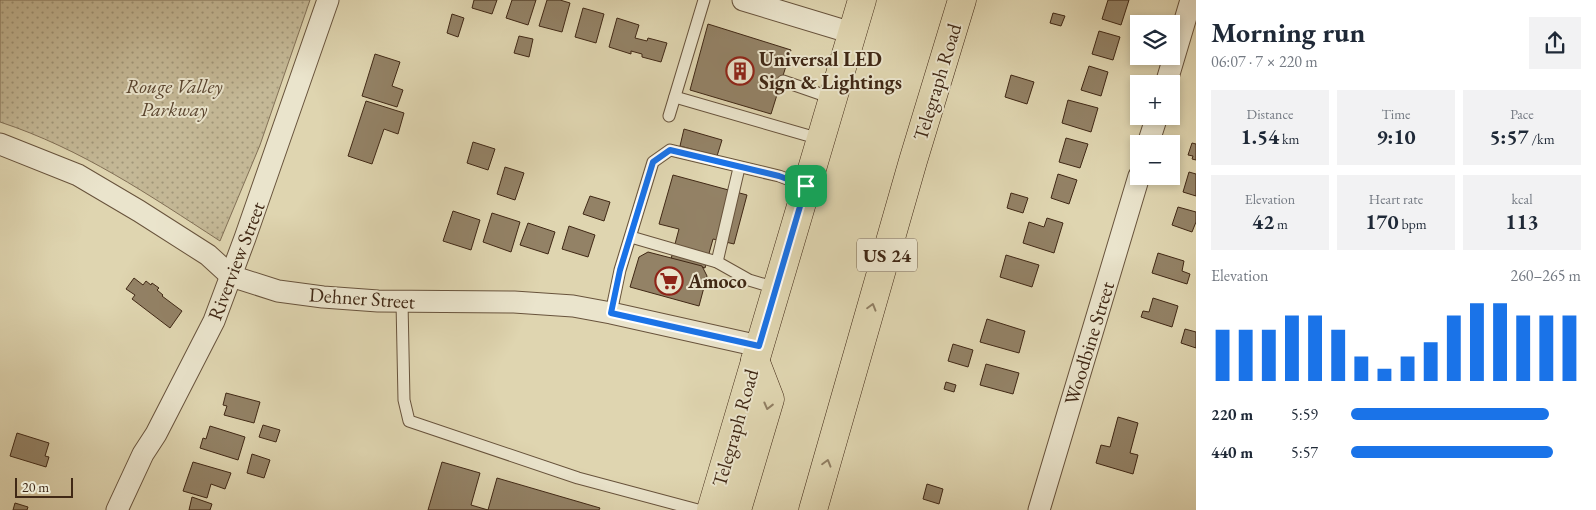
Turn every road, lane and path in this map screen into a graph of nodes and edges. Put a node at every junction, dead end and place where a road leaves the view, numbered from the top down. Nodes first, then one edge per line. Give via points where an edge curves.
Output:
1 (328, 0) edge
2 (704, 0) edge
3 (743, 0) edge
4 (862, 0) edge
5 (962, 0) edge
6 (1191, 0) edge
7 (852, 33) junction
8 (1169, 75) edge
9 (783, 81) dead end
10 (675, 96) junction
11 (832, 98) junction
12 (669, 116) dead end
13 (820, 139) junction
14 (0, 144) edge
15 (740, 168) junction
16 (1136, 185) edge
17 (806, 186) junction
18 (631, 237) junction
19 (717, 262) junction
20 (231, 276) junction
21 (776, 288) junction
22 (402, 302) junction
23 (611, 313) junction
24 (757, 353) junction
25 (117, 510) edge
26 (698, 510) edge
27 (711, 510) edge
28 (737, 510) edge
29 (813, 510) edge
30 (1040, 510) edge

1 - 20 street, Riverview Street
2 - 10 lane
3 - 7 street
4 - 7 main road, Telegraph Road
29 -> 5 main road, Telegraph Road / US 24
6 - 8 street
7 - 11 main road, Telegraph Road
9 - 11 lane
10 - 12 lane
10 - 13 lane
11 - 13 main road, Telegraph Road
13 - 17 main road, Telegraph Road
14 - 20 street, Dehner Street via 85,179 208,255
15 - 17 lane via 779,176
15 - 18 lane via 670,150 653,162
15 - 19 lane
16 - 30 street, Woodbine Street
17 - 21 main road, Telegraph Road
18 - 19 lane
18 - 23 lane
19 - 21 lane via 749,280
20 - 22 street, Dehner Street via 278,291
20 - 25 street, Riverview Street via 214,321
21 - 24 main road, Telegraph Road
22 - 23 street, Dehner Street via 514,302 573,306
22 - 26 lane via 404,400 409,421 578,478
23 - 24 street, Dehner Street
24 - 27 main road, Telegraph Road
24 -> 28 main road via 770,399

